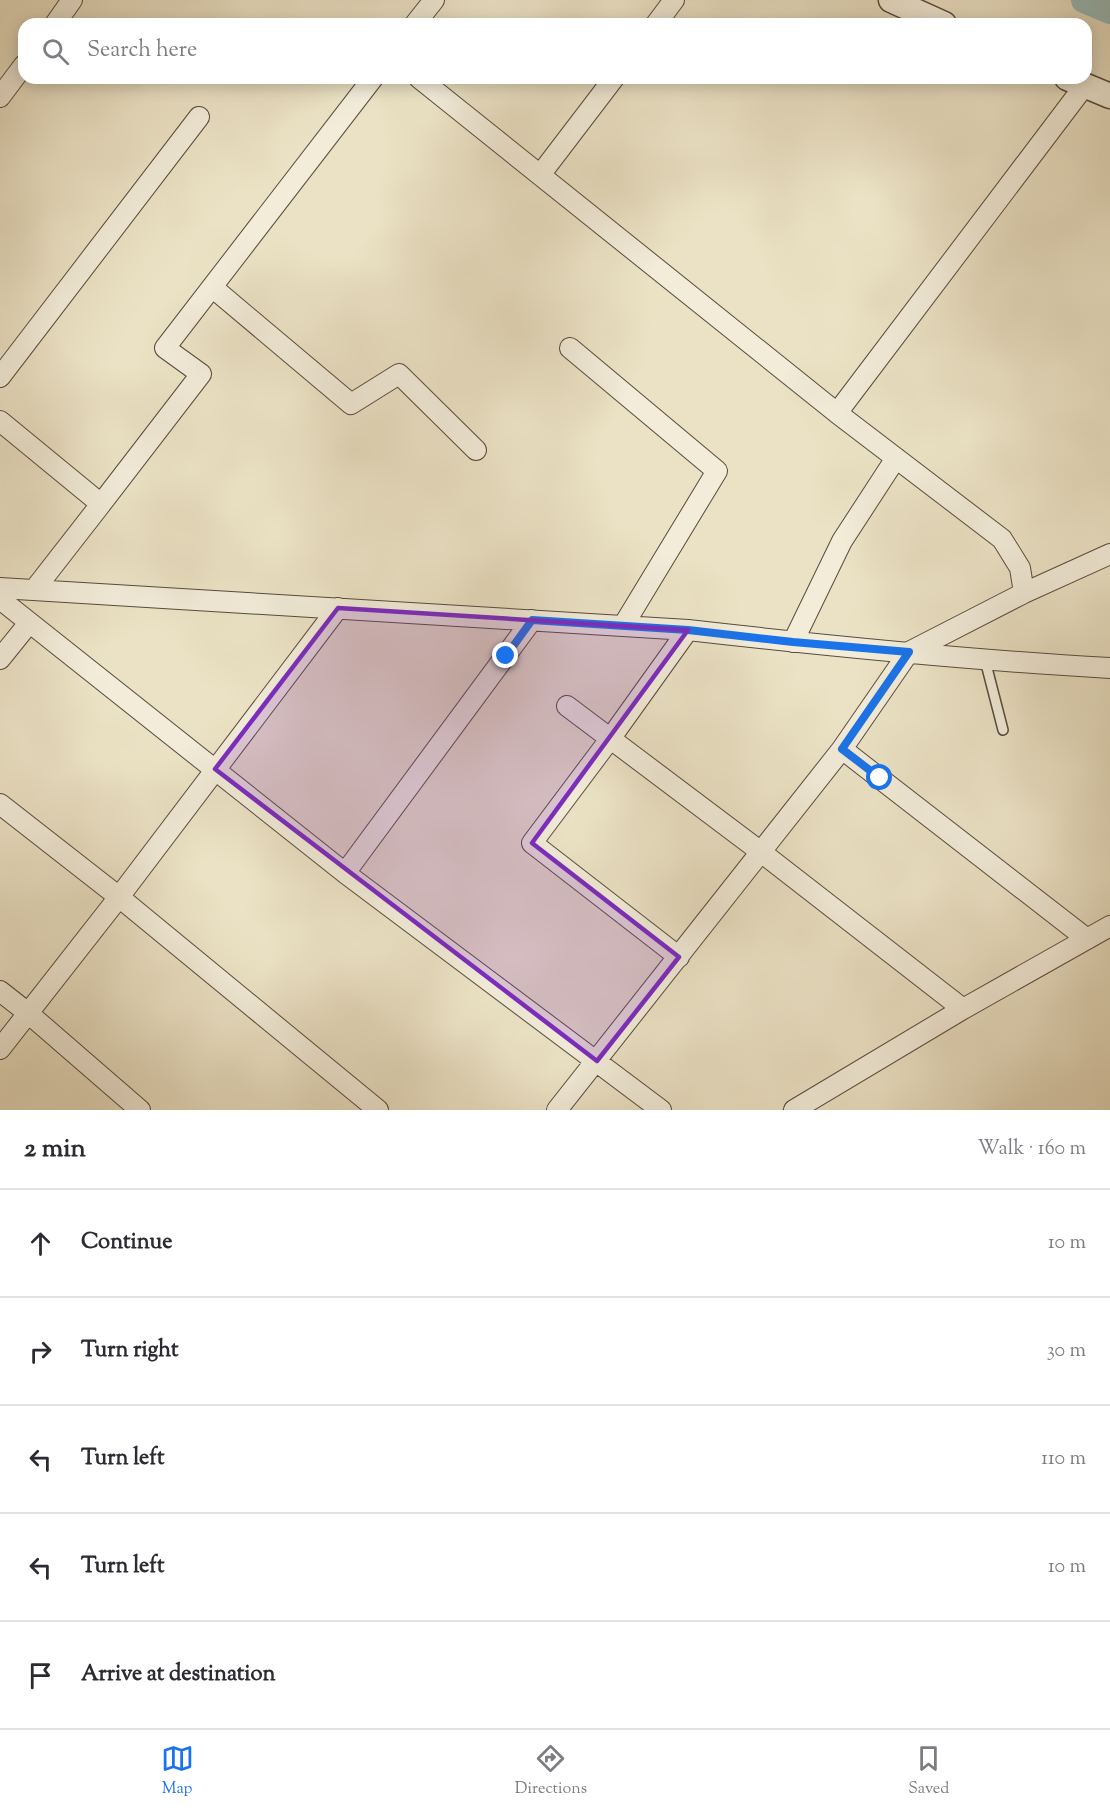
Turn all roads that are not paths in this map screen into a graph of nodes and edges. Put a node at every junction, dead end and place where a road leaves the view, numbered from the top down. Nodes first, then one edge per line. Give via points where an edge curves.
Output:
1 (72, 0) edge
2 (434, 0) edge
3 (674, 0) edge
4 (891, 0) edge
5 (59, 18) edge
6 (420, 18) edge
7 (660, 18) edge
8 (931, 18) edge
9 (18, 73) edge
10 (368, 84) edge
11 (426, 84) edge
12 (609, 84) edge
13 (1075, 84) edge
14 (1081, 84) edge
15 (1110, 96) edge
16 (0, 97) edge
17 (199, 117) dead end
18 (540, 175) junction
19 (212, 287) junction
20 (570, 348) dead end
21 (0, 377) edge
22 (837, 413) junction
23 (0, 421) edge
24 (476, 450) dead end
25 (896, 458) junction
26 (101, 504) junction
27 (1110, 554) edge
28 (0, 588) edge
29 (34, 590) junction
30 (1024, 593) junction
31 (0, 599) edge
32 (338, 608) junction
33 (532, 620) junction
34 (29, 623) junction
35 (623, 626) junction
36 (688, 630) junction
37 (793, 642) junction
38 (909, 652) junction
39 (0, 659) edge
40 (985, 660) junction
41 (1110, 668) edge
42 (567, 706) dead end
43 (1003, 730) dead end
44 (610, 739) junction
45 (842, 749) junction
46 (215, 770) junction
47 (0, 804) edge
48 (761, 852) junction
49 (345, 873) junction
50 (119, 897) junction
51 (1110, 926) edge
52 (1087, 939) junction
53 (679, 957) junction
54 (0, 991) edge
55 (963, 1009) junction
56 (28, 1012) junction
57 (0, 1049) edge
58 (597, 1061) junction
59 (140, 1110) edge
60 (378, 1110) edge
61 (557, 1110) edge
62 (661, 1110) edge
63 (794, 1110) edge

1 - 5 street
2 - 6 street
3 - 7 street
4 - 8 street
9 - 16 street
10 - 19 street
11 - 18 street
12 - 18 street
13 - 22 street
14 - 15 street
17 - 21 street
18 - 22 street
19 - 24 street via 351,404 399,374
19 - 26 street via 165,348 201,374
20 - 35 street via 717,471
22 - 25 street
23 - 26 street
25 - 30 street via 1002,539 1020,568
25 - 37 street via 843,541
26 - 29 street
27 - 30 street
28 - 29 street
29 - 32 street
30 - 38 street
31 - 34 street
32 - 33 street
32 - 46 street
33 - 35 street
33 - 49 street
34 - 39 street
34 - 46 street
35 - 36 street
36 - 37 street
36 - 44 street
37 - 38 street
38 - 40 street
38 - 45 street
40 - 41 street
40 - 43 lane
42 - 44 street
44 - 48 street
44 - 53 street via 532,843
45 - 48 street
45 - 52 street
46 - 49 street
46 - 50 street
47 - 50 street
48 - 53 street
48 - 55 street
49 - 58 street
50 - 56 street
50 - 60 street
51 - 52 street
52 - 55 street
53 - 58 street
54 - 56 street
55 - 63 street
56 - 57 street
56 - 59 street
58 - 61 street
58 - 62 street

